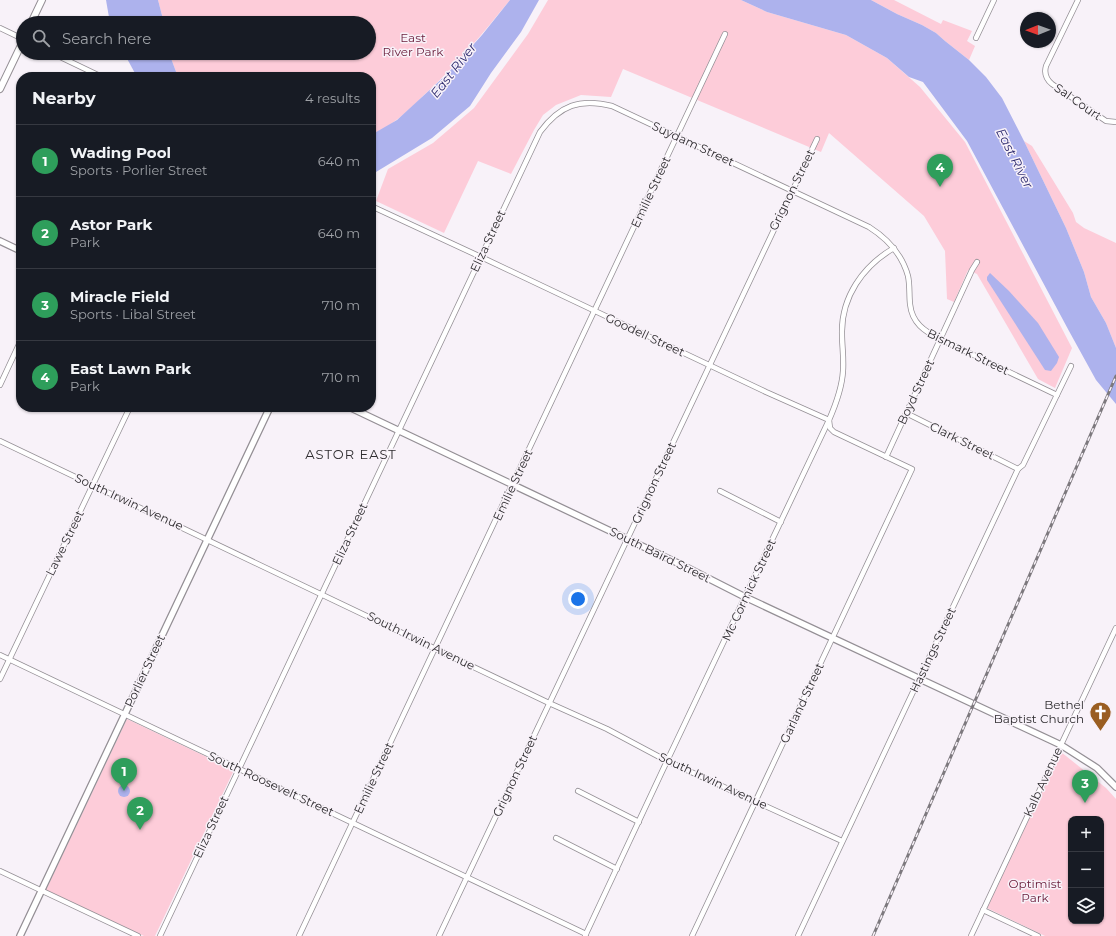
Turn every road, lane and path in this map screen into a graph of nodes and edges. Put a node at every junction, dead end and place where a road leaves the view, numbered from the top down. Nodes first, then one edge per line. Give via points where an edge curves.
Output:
1 (42, 0) edge
2 (994, 0) edge
3 (1078, 0) edge
4 (34, 16) edge
5 (0, 28) edge
6 (725, 34) dead end
7 (16, 36) edge
8 (976, 38) dead end
9 (16, 55) edge
10 (67, 60) edge
11 (92, 72) edge
12 (0, 89) edge
13 (1116, 122) edge
14 (540, 132) joint
15 (677, 137) junction
16 (817, 138) dead end
17 (792, 191) junction
18 (376, 208) edge
19 (848, 218) joint
20 (0, 241) edge
21 (894, 248) junction
22 (16, 249) edge
23 (481, 256) junction
24 (977, 262) dead end
25 (595, 311) junction
26 (940, 339) junction
27 (16, 351) edge
28 (709, 365) junction
29 (1071, 366) dead end
30 (0, 385) edge
31 (1056, 395) junction
32 (128, 412) edge
33 (268, 412) edge
34 (359, 412) edge
35 (906, 413) junction
36 (829, 420) junction
37 (398, 431) junction
38 (0, 441) edge
39 (886, 457) junction
40 (912, 469) joint
41 (1018, 469) junction
42 (93, 485) junction
43 (513, 485) junction
44 (720, 491) dead end
45 (781, 522) junction
46 (207, 539) junction
47 (627, 539) junction
48 (322, 594) junction
49 (745, 597) junction
50 (1116, 628) edge
51 (832, 638) junction
52 (436, 648) junction
53 (0, 655) edge
54 (9, 660) junction
55 (0, 679) edge
56 (919, 679) junction
57 (549, 703) junction
58 (124, 714) junction
59 (1061, 745) junction
60 (667, 761) junction
61 (238, 769) junction
62 (1116, 787) edge
63 (578, 791) dead end
64 (756, 801) junction
65 (639, 822) junction
66 (352, 823) junction
67 (556, 838) dead end
68 (842, 841) junction
69 (617, 869) junction
70 (0, 871) edge
71 (467, 877) junction
72 (41, 890) junction
73 (983, 910) junction
74 (586, 935) edge
75 (20, 936) edge
76 (138, 936) edge
77 (160, 936) edge
78 (299, 936) edge
79 (439, 936) edge
80 (692, 936) edge
81 (798, 936) edge
82 (971, 936) edge
83 (1038, 936) edge

1 - 4 main road
2 - 8 street
3 - 13 street, Sal Court via 1046,66 1046,78 1106,121
5 - 7 street
6 - 15 street, Emilie Street
9 - 12 main road
10 - 11 street
14 - 15 street, Suydam Street via 548,121 562,110 577,104 597,102 612,106
14 - 23 street, Eliza Street
15 - 17 street, Suydam Street
15 - 25 street, Emilie Street
16 - 17 street, Grignon Street
17 - 19 street, Suydam Street
17 - 28 street, Grignon Street
18 - 23 street, Goodell Street
19 - 21 street, Bismark Street via 879,233
20 - 22 street
21 - 26 street, Bismark Street via 907,275 914,319 924,331
21 - 36 street, Mc Cormick Street via 866,269 854,285 848,299 842,324 842,383
23 - 25 street, Goodell Street
23 - 37 street, Eliza Street
24 - 26 street, Boyd Street
25 - 28 street, Goodell Street
25 - 43 street, Emilie Street
26 - 31 street, Bismark Street
26 - 35 street, Boyd Street
27 - 30 street
28 - 36 street, Goodell Street
28 - 47 street, Grignon Street
29 - 31 street, Hastings Street
31 - 41 street, Hastings Street via 1023,465
32 - 42 street, Lawe Street
33 - 46 street, Porlier Street
34 - 37 street, South Baird Street
35 - 39 street, Boyd Street
35 - 41 street, Clark Street
36 - 39 street, Goodell Street via 830,428 834,432
36 - 45 street, Mc Cormick Street
37 - 43 street, South Baird Street
37 - 48 street, Eliza Street
38 - 42 street, South Irwin Avenue
39 - 40 street, Goodell Street
40 - 51 street, Garland Street
41 - 56 street, Hastings Street
42 - 46 street, South Irwin Avenue
42 - 54 street, Lawe Street
43 - 47 street, South Baird Street
43 - 52 street, Emilie Street
44 - 45 street
45 - 49 street, Mc Cormick Street
46 - 48 street, South Irwin Avenue
46 - 58 street, Porlier Street
47 - 49 street, South Baird Street
47 - 57 street, Grignon Street
48 - 52 street, South Irwin Avenue
48 - 61 street, Eliza Street
49 - 51 street, South Baird Street
49 - 60 street, Mc Cormick Street
50 - 59 street, Kalb Avenue
51 - 56 street, South Baird Street
51 - 64 street, Garland Street
52 - 57 street, South Irwin Avenue
52 - 66 street, Emilie Street
53 - 54 street, South Roosevelt Street
54 - 55 street, Lawe Street
54 - 58 street, South Roosevelt Street
56 - 59 street, South Baird Street
56 - 68 street, Hastings Street
57 - 60 street, South Irwin Avenue via 607,729
57 - 71 street, Grignon Street
58 - 61 street, South Roosevelt Street
58 - 72 street, Porlier Street
59 - 62 street, South Baird Street via 1097,768
59 - 73 street, Kalb Avenue
60 - 64 street, South Irwin Avenue
60 - 65 street, Mc Cormick Street
61 - 66 street, South Roosevelt Street
61 - 77 street, Eliza Street
63 - 65 street
64 - 68 street, South Irwin Avenue
64 - 80 street, Garland Street
65 - 69 street, Mc Cormick Street
66 - 71 street, South Roosevelt Street
66 - 78 street, Emilie Street
67 - 69 street
68 - 81 street, Hastings Street
69 - 74 street, Mc Cormick Street
70 - 72 street
71 - 74 street, South Roosevelt Street
71 - 79 street, Grignon Street
72 - 75 street, Porlier Street
72 - 76 street
73 - 82 street, Kalb Avenue
73 - 83 street

